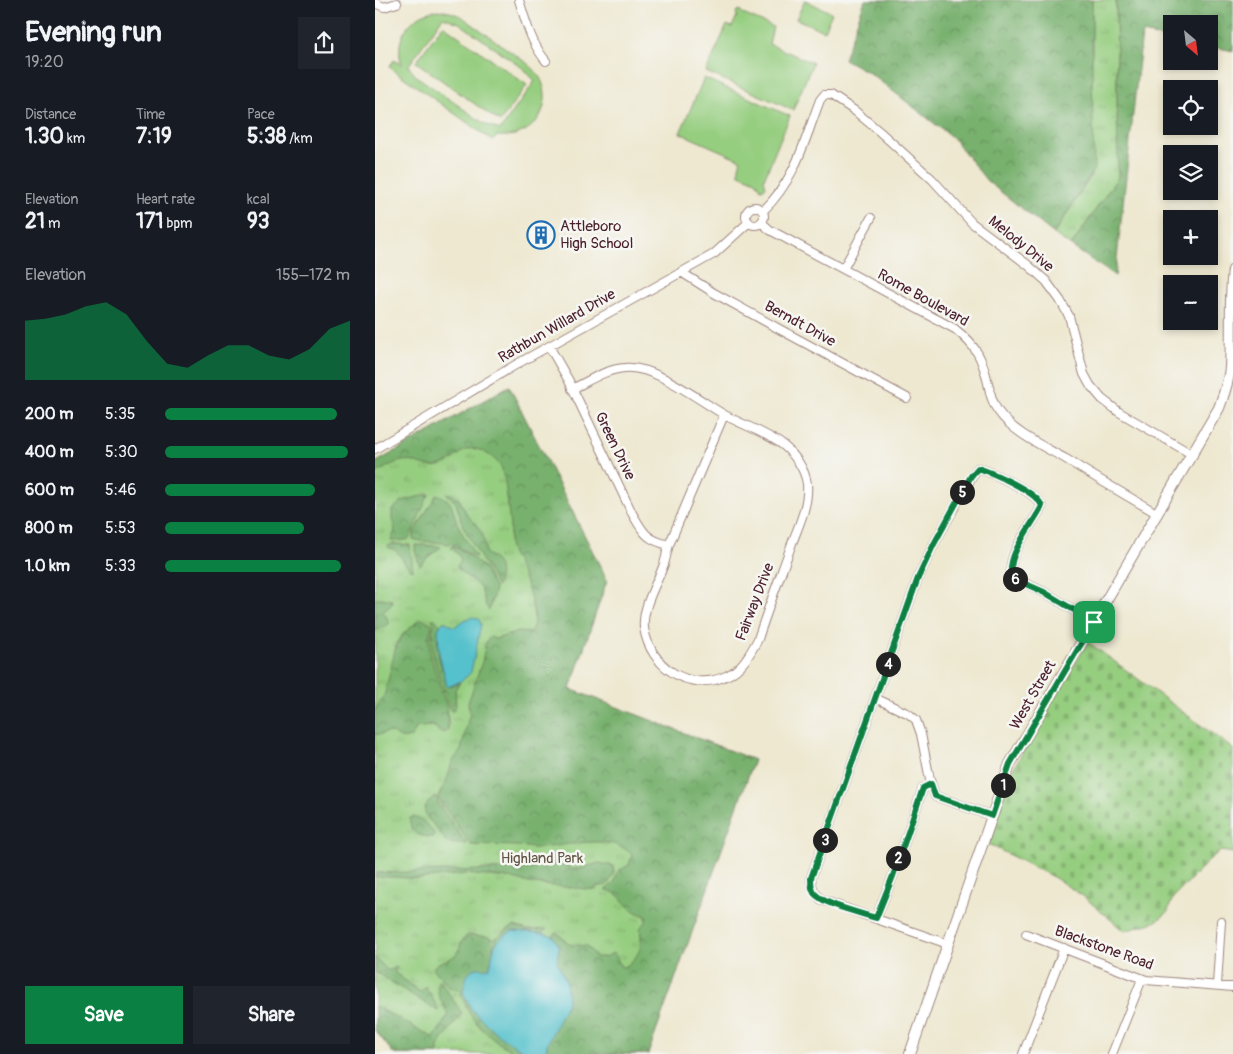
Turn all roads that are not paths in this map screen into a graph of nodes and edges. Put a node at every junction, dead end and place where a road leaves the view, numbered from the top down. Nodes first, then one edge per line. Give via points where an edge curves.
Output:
1 (519, 0) edge
2 (375, 3) edge
3 (397, 3) dead end
4 (546, 61) dead end
5 (763, 211) junction
6 (871, 218) dead end
7 (749, 222) junction
8 (761, 222) junction
9 (843, 269) junction
10 (1233, 270) edge
11 (681, 272) junction
12 (549, 346) junction
13 (572, 389) junction
14 (907, 398) dead end
15 (724, 415) junction
16 (375, 449) edge
17 (1193, 455) junction
18 (1158, 514) junction
19 (669, 545) junction
20 (1094, 622) junction
21 (875, 698) junction
22 (931, 784) junction
23 (992, 816) junction
24 (876, 918) junction
25 (1221, 921) dead end
26 (1026, 934) dead end
27 (947, 944) junction
28 (1064, 948) junction
29 (1142, 979) junction
30 (1217, 985) junction
31 (1233, 987) edge
32 (910, 1054) edge
33 (1023, 1054) edge
34 (1112, 1054) edge

1 - 4 street via 532,41
2 - 3 street via 384,7
5 - 7 street, Rathbun Willard Drive via 757,207 748,211
5 - 8 street
5 - 17 street, Melody Drive via 790,179 823,96 831,95 855,111 932,179 972,223 1046,281 1069,316 1085,374 1090,386 1102,399
6 - 9 street
7 - 8 street via 754,225
7 - 11 street, Rathbun Willard Drive via 714,254
8 - 9 street, Rome Boulevard
9 - 18 street, Rome Boulevard via 955,329 978,352 991,398 1007,422
10 - 17 main road, West Street via 1227,385 1219,408
11 - 12 street, Rathbun Willard Drive
11 - 14 street, Berndt Drive
12 - 13 street, Green Drive
12 - 16 street, Rathbun Willard Drive
13 - 15 street, Fairway Drive via 604,373 625,368 643,370
13 - 19 street, Green Drive via 643,532 655,542
15 - 19 street, Fairway Drive
15 - 19 street, Fairway Drive via 783,445 795,457 807,483 807,498 800,521 758,639 749,656 727,676 697,681 681,678 655,658 649,645 644,627 646,611
17 - 18 main road, West Street
18 - 20 main road, West Street
20 - 21 street via 1044,592 1012,578 1011,560 1042,506 1027,492 978,468 918,578
20 - 23 main road, West Street via 1010,764
21 - 22 street via 916,720
21 - 24 street via 811,878 811,887 822,900
22 - 23 street via 935,796
22 - 24 street via 923,788
23 - 27 main road, West Street
24 - 27 street
25 - 30 street
26 - 28 street, Blackstone Road
27 - 32 main road, West Street
28 - 29 street, Blackstone Road
28 - 33 street
29 - 30 street, Blackstone Road
29 - 34 street
30 - 31 street, Blackstone Road

